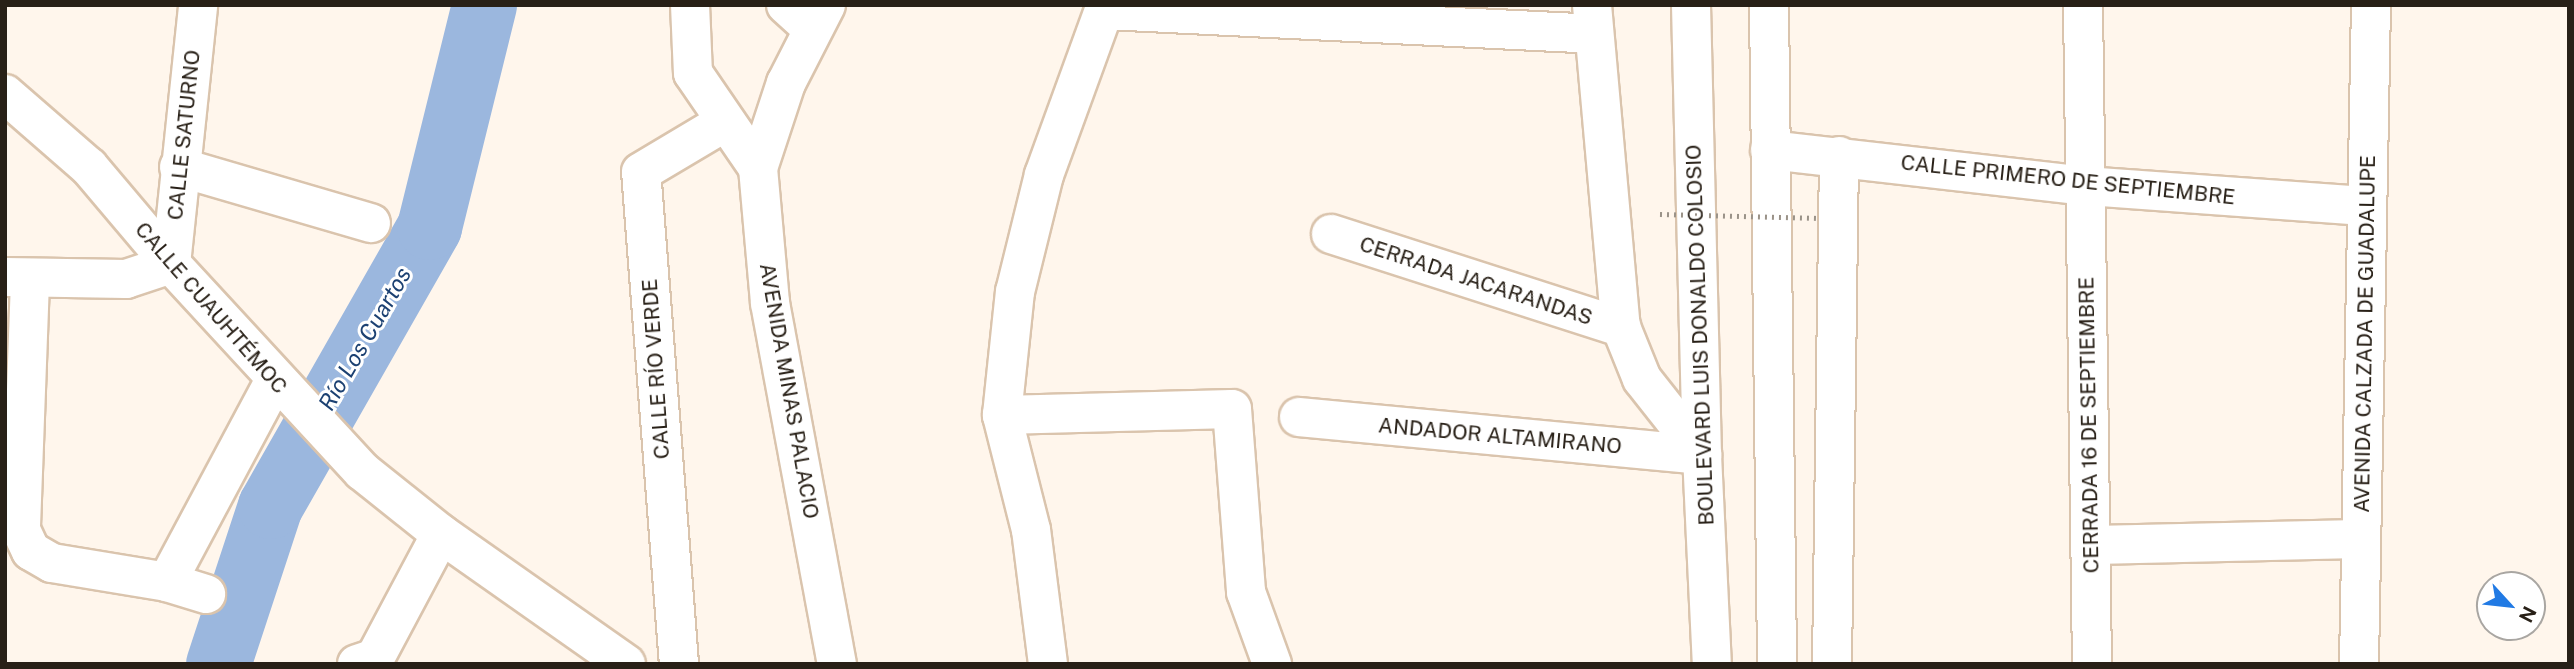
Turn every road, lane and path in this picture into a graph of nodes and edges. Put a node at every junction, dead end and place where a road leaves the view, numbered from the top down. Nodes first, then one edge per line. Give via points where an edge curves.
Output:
1 (198, 5) edge
2 (690, 5) edge
3 (1691, 5) edge
4 (1769, 5) edge
5 (2083, 5) edge
6 (2371, 5) edge
7 (1106, 8) edge
8 (808, 13) edge
9 (1593, 19) edge
10 (5, 94) edge
11 (725, 122) junction
12 (1770, 150) junction
13 (1839, 156) junction
14 (179, 167) junction
15 (758, 167) junction
16 (2086, 186) junction
17 (2366, 206) junction
18 (1660, 214) dead end
19 (1821, 218) dead end
20 (371, 223) dead end
21 (1331, 234) dead end
22 (171, 264) junction
23 (18, 279) edge
24 (1621, 327) junction
25 (286, 393) junction
26 (1002, 415) junction
27 (1299, 416) dead end
28 (1702, 455) junction
29 (441, 534) junction
30 (2361, 539) junction
31 (2091, 545) junction
32 (167, 582) junction
33 (206, 594) dead end
34 (357, 664) edge
35 (626, 664) edge
36 (679, 664) edge
37 (837, 664) edge
38 (1048, 664) edge
39 (1272, 664) edge
40 (1712, 664) edge
41 (1777, 664) edge
42 (1832, 664) edge
43 (2092, 664) edge
44 (2359, 664) edge

1 - 14 main road, CALLE SATURNO
2 - 11 main road via 693,73
3 - 28 main road, BOULEVARD LUIS DONALDO COLOSIO
4 - 12 main road
5 - 16 main road, CERRADA 16 DE SEPTIEMBRE
6 - 17 main road, AVENIDA CALZADA DE GUADALUPE
7 - 9 main road
7 - 26 main road via 1044,175 1015,292
8 - 15 main road, AVENIDA MINAS PALACIO
9 - 24 main road
10 - 22 main road, CALLE CUAUHTÉMOC via 89,167
11 - 15 main road
11 - 36 main road, CALLE RÍO VERDE via 641,172
12 - 13 main road, CALLE PRIMERO DE SEPTIEMBRE
12 - 41 main road
13 - 16 main road, CALLE PRIMERO DE SEPTIEMBRE
13 - 42 main road
14 - 20 main road
14 - 22 main road, CALLE SATURNO
15 - 37 main road, AVENIDA MINAS PALACIO via 770,303
16 - 17 main road, CALLE PRIMERO DE SEPTIEMBRE
16 - 31 main road, CERRADA 16 DE SEPTIEMBRE
17 - 30 main road, AVENIDA CALZADA DE GUADALUPE
18 - 19 path, bridge
21 - 24 main road, CERRADA JACARANDAS
22 - 23 main road via 126,279
22 - 25 main road, CALLE CUAUHTÉMOC
23 - 32 main road via 21,530 31,551 52,563
24 - 28 main road via 1642,379
25 - 29 main road, CALLE CUAUHTÉMOC via 362,471
25 - 32 main road
26 - 38 main road via 1031,530
26 - 39 main road via 1232,409 1246,592
27 - 28 main road, ANDADOR ALTAMIRANO
28 - 40 main road, BOULEVARD LUIS DONALDO COLOSIO
29 - 34 main road via 375,658
29 - 35 main road, CALLE CUAUHTÉMOC
30 - 31 main road
30 - 44 main road, AVENIDA CALZADA DE GUADALUPE
31 - 43 main road, CERRADA 16 DE SEPTIEMBRE
32 - 33 main road

